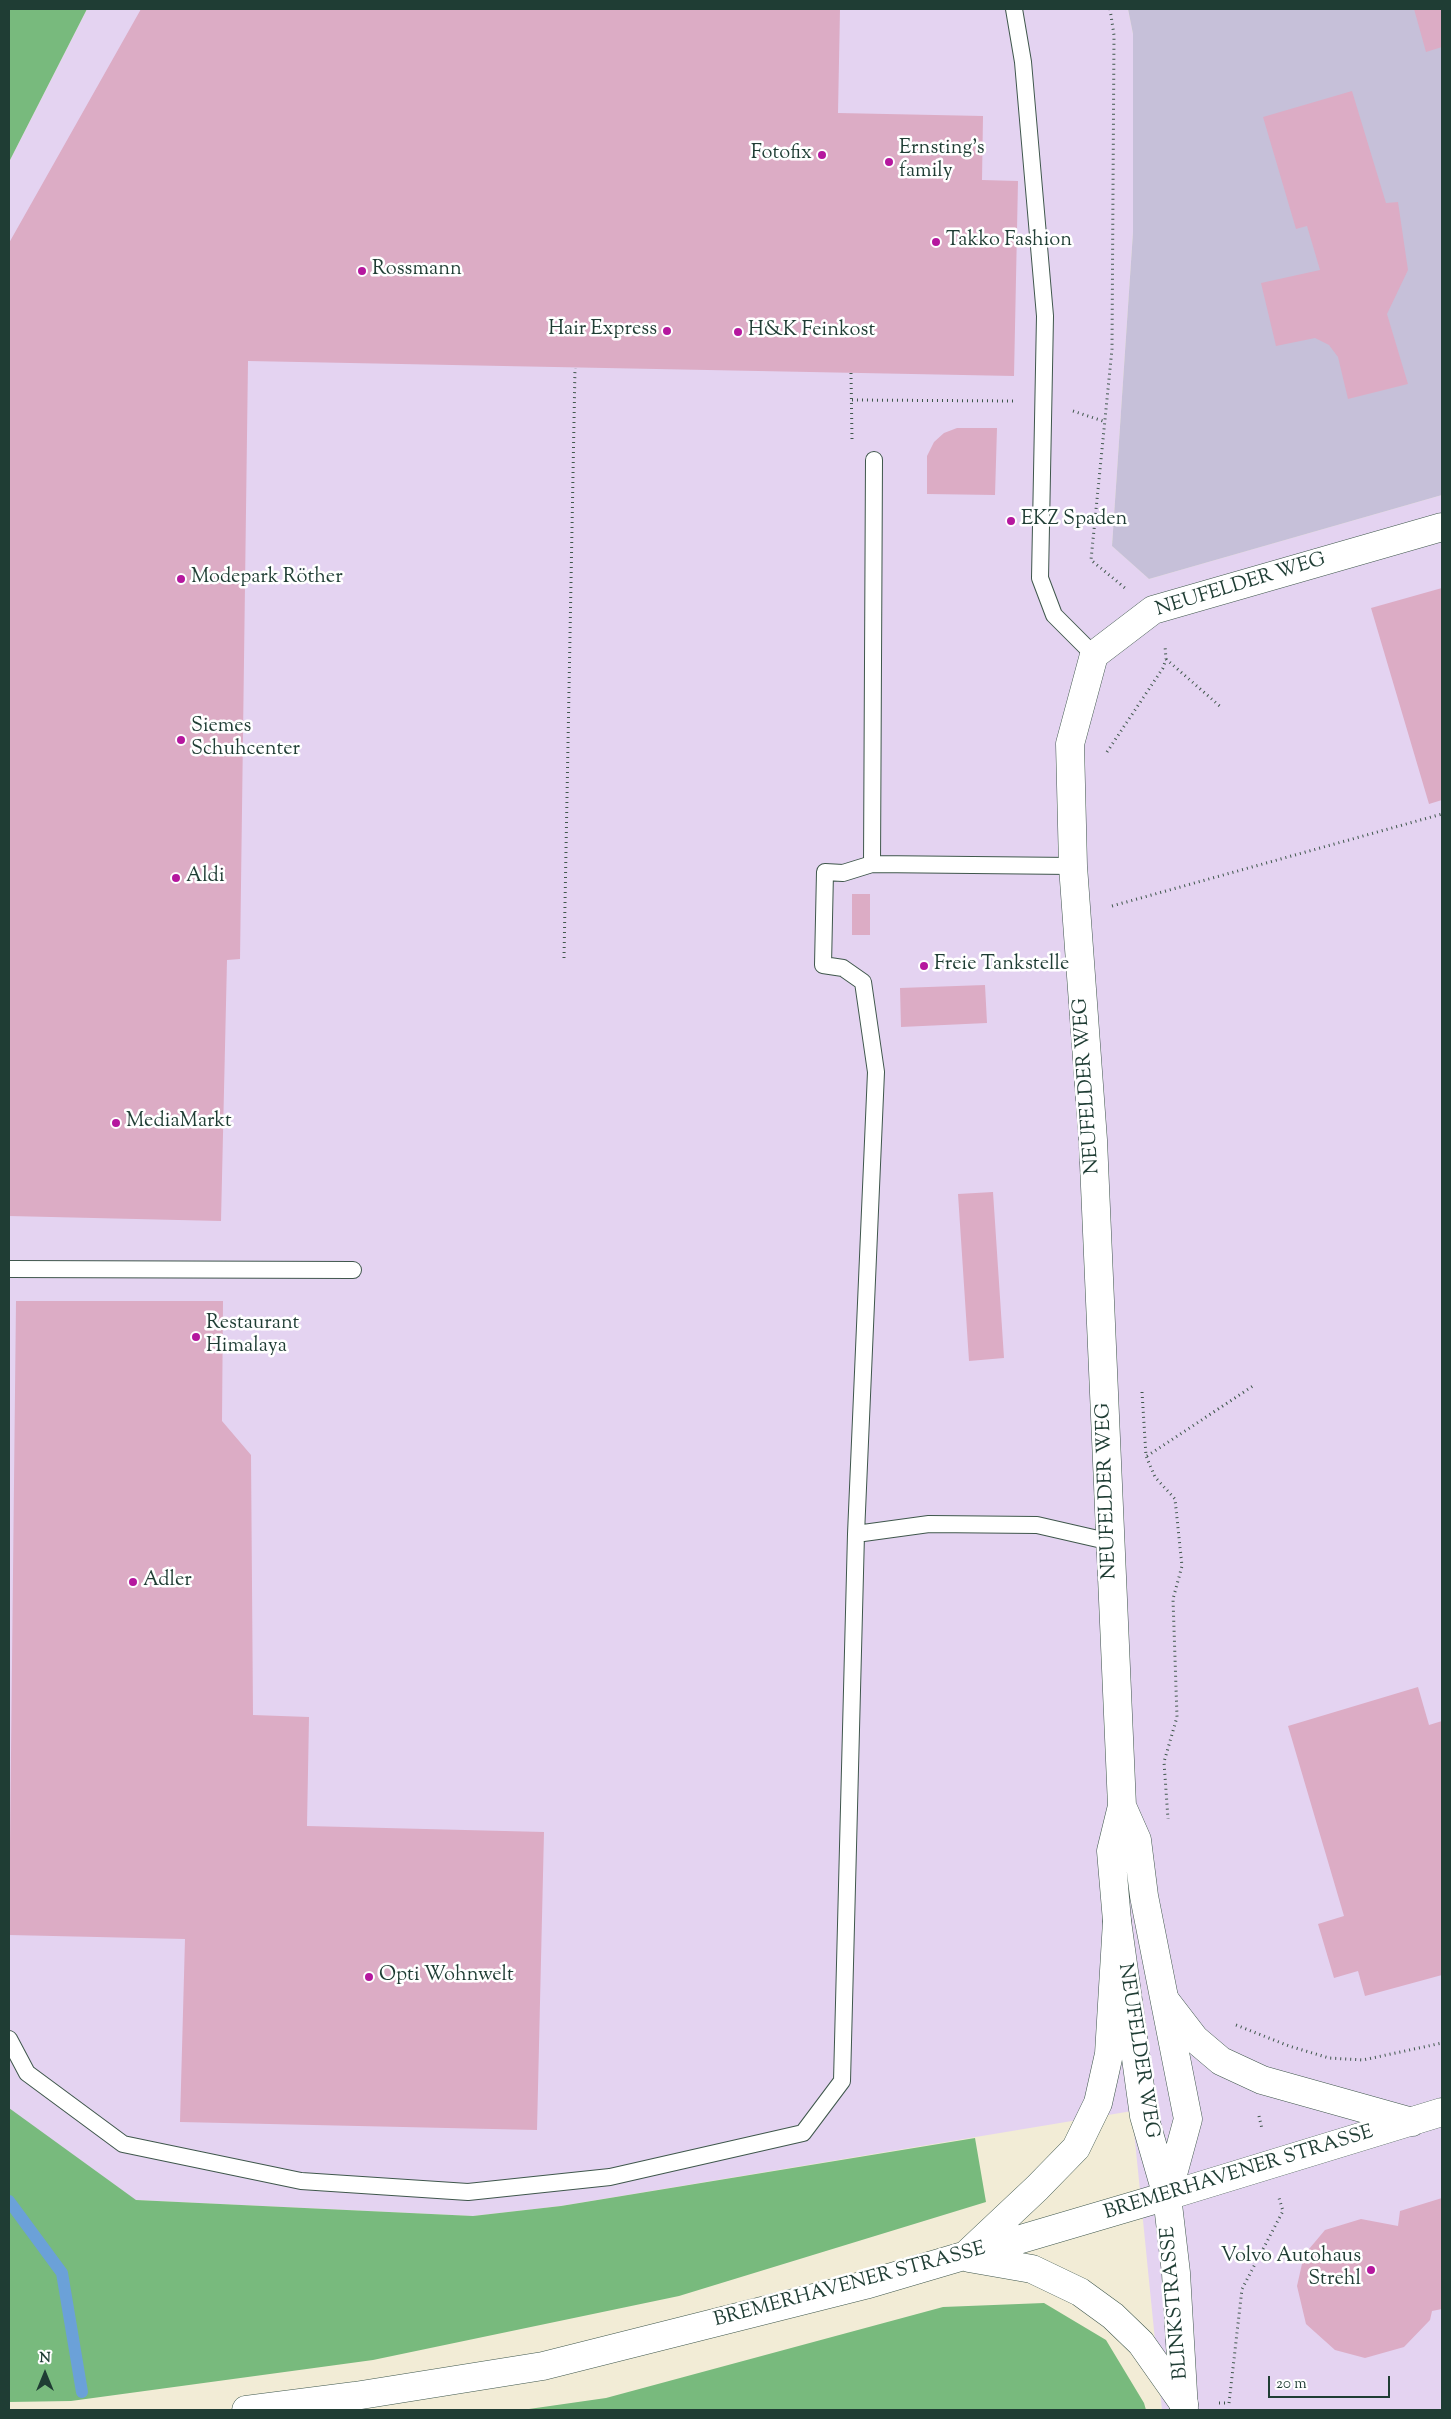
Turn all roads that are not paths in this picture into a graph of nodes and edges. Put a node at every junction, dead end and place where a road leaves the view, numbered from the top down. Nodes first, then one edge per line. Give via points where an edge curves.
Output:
1 (1014, 9) edge
2 (874, 460) dead end
3 (1442, 527) edge
4 (1094, 655) junction
5 (872, 864) junction
6 (1073, 866) junction
7 (9, 1269) edge
8 (353, 1270) dead end
9 (856, 1534) junction
10 (1111, 1542) junction
11 (1122, 1806) junction
12 (1117, 1921) junction
13 (1165, 2000) junction
14 (9, 2039) edge
15 (1442, 2112) edge
16 (1412, 2122) junction
17 (1167, 2196) junction
18 (965, 2257) junction
19 (1184, 2407) edge
20 (246, 2410) edge

1 - 4 lane via 1023,62 1045,316 1040,578 1054,615
2 - 5 lane
3 - 4 street, NEUFELDER WEG via 1153,610
4 - 6 street, NEUFELDER WEG via 1070,744
5 - 6 lane
5 - 9 lane via 843,873 825,872 822,965 843,968 863,982 876,1072
6 - 10 street, NEUFELDER WEG via 1092,1140
7 - 8 lane
9 - 10 lane via 929,1524 1038,1525
9 - 14 lane via 842,2081 803,2133 610,2177 468,2192 301,2181 123,2144 27,2073
10 - 11 street, NEUFELDER WEG
11 - 12 street, NEUFELDER WEG via 1111,1851
11 - 13 street, NEUFELDER WEG via 1137,1840 1144,1896
12 - 17 street, NEUFELDER WEG via 1144,2116
12 - 18 street via 1109,2054 1098,2103 1076,2148
13 - 16 street via 1195,2039 1221,2061 1262,2080
13 - 17 street, NEUFELDER WEG via 1188,2119
15 - 16 street, BREMERHAVENER STRASSE
16 - 17 street, BREMERHAVENER STRASSE
17 - 18 street, BREMERHAVENER STRASSE
17 - 19 street, BLINKSTRASSE via 1176,2273
18 - 19 street via 1032,2268 1080,2292 1113,2316 1141,2343
18 - 20 street, BREMERHAVENER STRASSE via 543,2366

